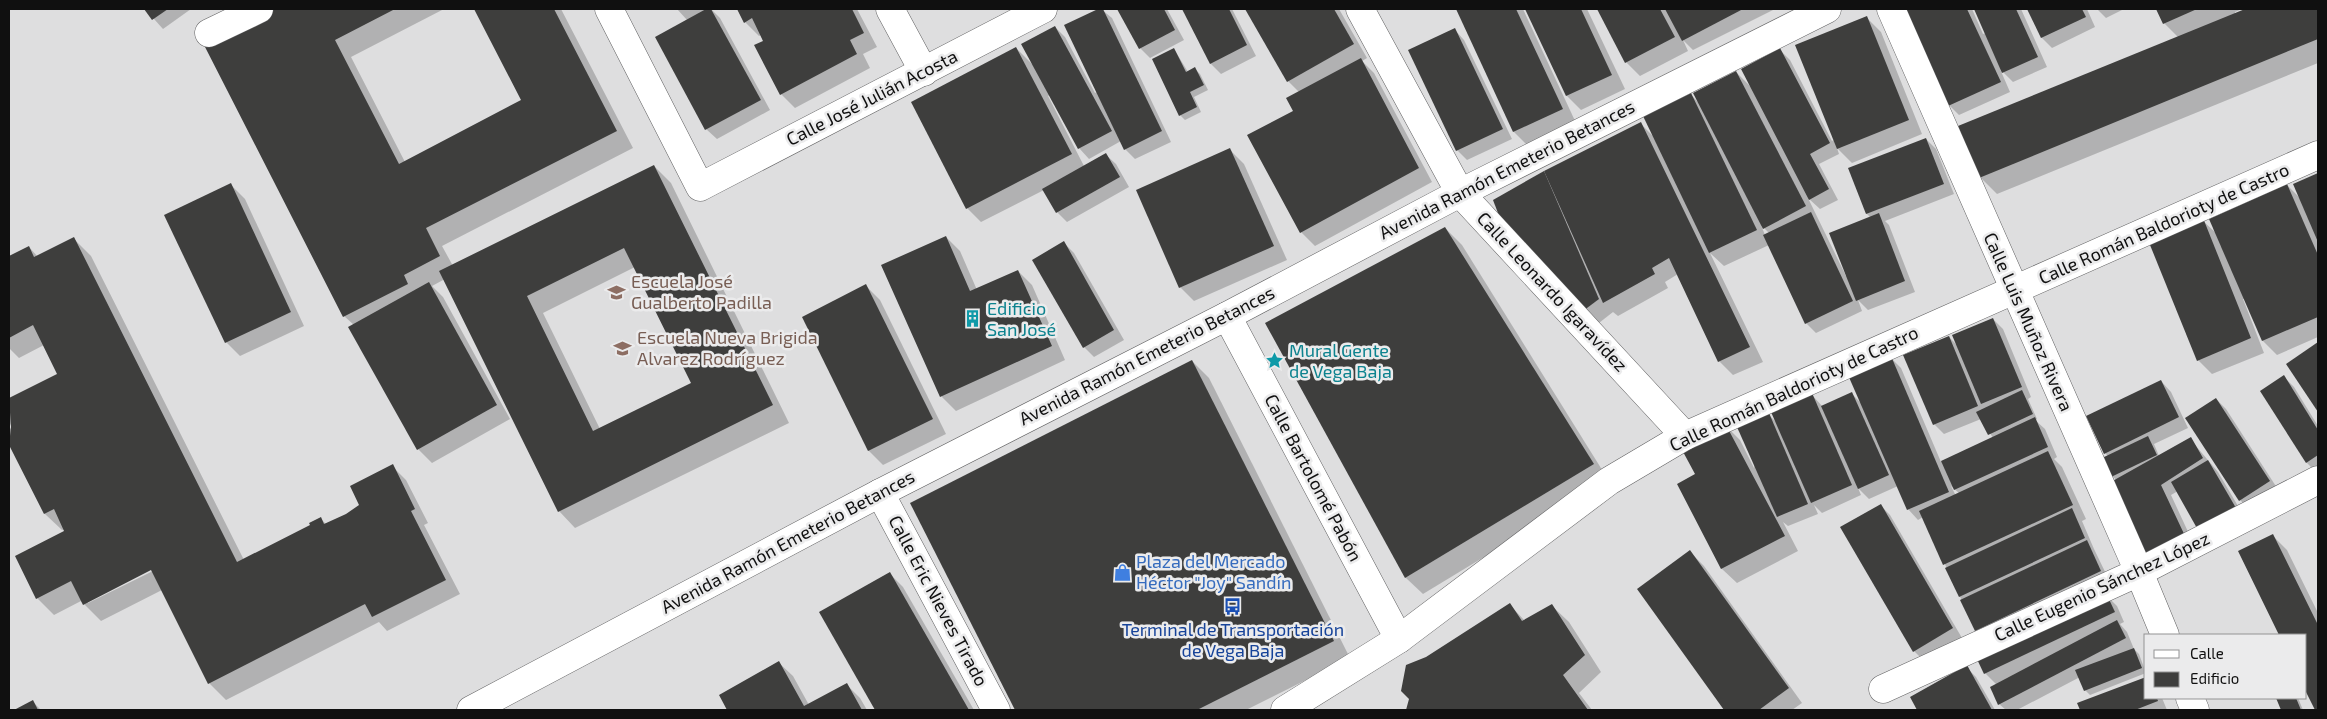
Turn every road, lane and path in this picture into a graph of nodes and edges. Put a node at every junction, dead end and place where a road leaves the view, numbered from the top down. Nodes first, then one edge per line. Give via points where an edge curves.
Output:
1 (260, 9) edge
2 (609, 9) edge
3 (890, 9) edge
4 (1043, 9) edge
5 (1360, 9) edge
6 (1828, 9) edge
7 (1891, 9) edge
8 (209, 33) dead end
9 (924, 72) junction
10 (2318, 155) edge
11 (1460, 193) junction
12 (2013, 290) junction
13 (1227, 316) junction
14 (1685, 436) junction
15 (2318, 480) edge
16 (880, 492) junction
17 (2139, 572) junction
18 (2165, 634) edge
19 (1399, 639) junction
20 (1883, 689) dead end
21 (471, 710) edge
22 (996, 710) edge
23 (1285, 710) edge

1 - 8 street
2 - 9 street, Calle José Julián Acosta via 700,187
3 - 9 street
4 - 9 street, Calle José Julián Acosta
5 - 11 street, Calle Leonardo Igaravídez
6 - 11 street, Avenida Ramón Emeterio Betances
7 - 12 street, Calle Luis Muñoz Rivera
10 - 12 street, Calle Román Baldorioty de Castro
11 - 13 street, Avenida Ramón Emeterio Betances
11 - 14 street, Calle Leonardo Igaravídez
12 - 14 street, Calle Román Baldorioty de Castro
12 - 17 street, Calle Luis Muñoz Rivera
13 - 16 street, Avenida Ramón Emeterio Betances
13 - 19 street, Calle Bartolomé Pabón
14 - 19 street, Calle Román Baldorioty de Castro via 1609,481
15 - 17 street, Calle Eugenio Sánchez López
16 - 21 street, Avenida Ramón Emeterio Betances
16 - 22 street, Calle Eric Nieves Tirado
17 - 18 street, Calle Luis Muñoz Rivera
17 - 20 street, Calle Eugenio Sánchez López
19 - 23 street, Calle Román Baldorioty de Castro

